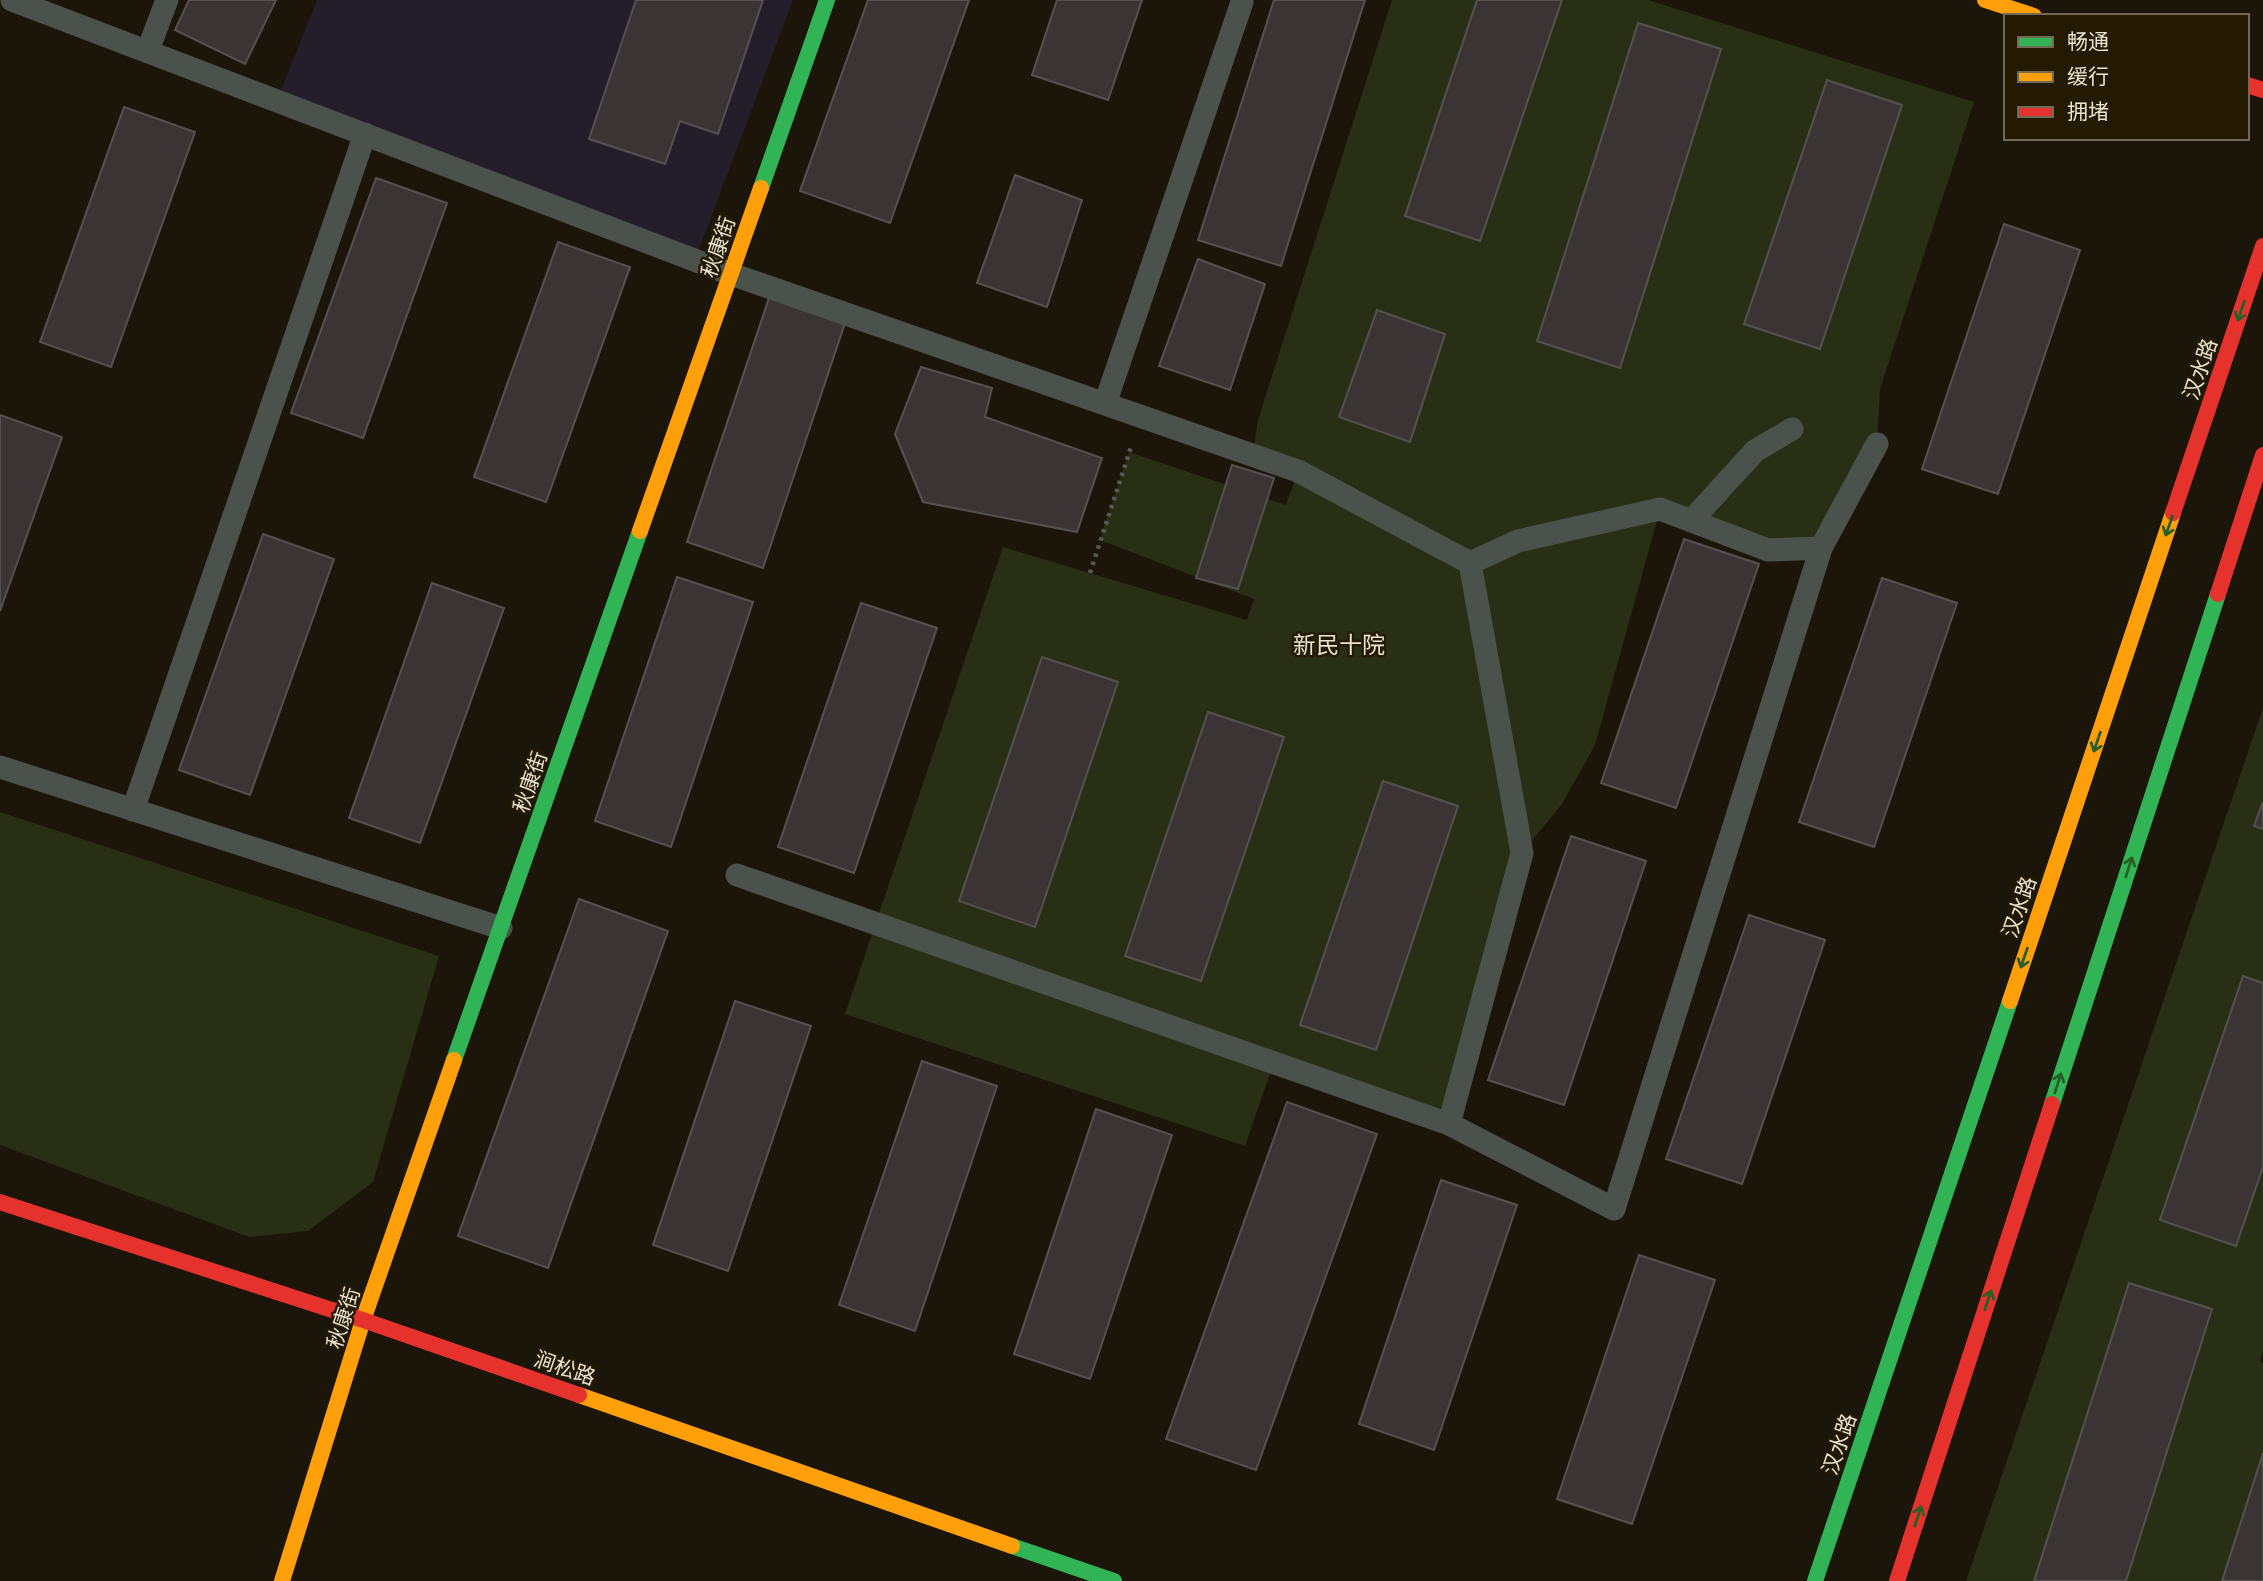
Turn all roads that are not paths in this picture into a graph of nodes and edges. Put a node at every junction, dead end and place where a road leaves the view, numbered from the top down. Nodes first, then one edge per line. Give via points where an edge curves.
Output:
1 (12, 0) edge
2 (167, 0) edge
3 (827, 0) edge
4 (1985, 0) edge
5 (1242, 2) edge
6 (2028, 14) edge
7 (148, 50) junction
8 (365, 134) junction
9 (2263, 246) edge
10 (731, 274) junction
11 (1105, 404) junction
12 (1792, 429) dead end
13 (1877, 444) dead end
14 (2263, 455) edge
15 (1691, 521) junction
16 (1821, 548) junction
17 (1470, 563) junction
18 (0, 767) edge
19 (133, 810) junction
20 (737, 875) dead end
21 (502, 928) junction
22 (1449, 1124) junction
23 (0, 1202) edge
24 (363, 1320) junction
25 (282, 1581) edge
26 (1114, 1581) edge
27 (1815, 1581) edge
28 (1897, 1581) edge

1 - 7 lane
2 - 7 lane
3 - 10 street, 秋康街
4 - 6 street
5 - 11 lane
7 - 8 lane
8 - 10 lane
8 - 19 lane
9 -> 27 street, 汉水路
10 - 11 lane
10 - 21 street, 秋康街
11 - 17 lane via 1298,471
12 - 15 lane via 1755,452
13 - 16 lane
28 -> 14 street
15 - 16 lane via 1768,550
15 - 17 lane via 1660,509 1517,541
16 - 22 lane via 1614,1209
17 - 22 lane via 1522,853
18 - 19 lane
19 - 21 lane
20 - 22 lane
21 - 24 street, 秋康街
23 - 24 street, 涧松路
24 - 25 street, 秋康街
24 - 26 street, 涧松路

